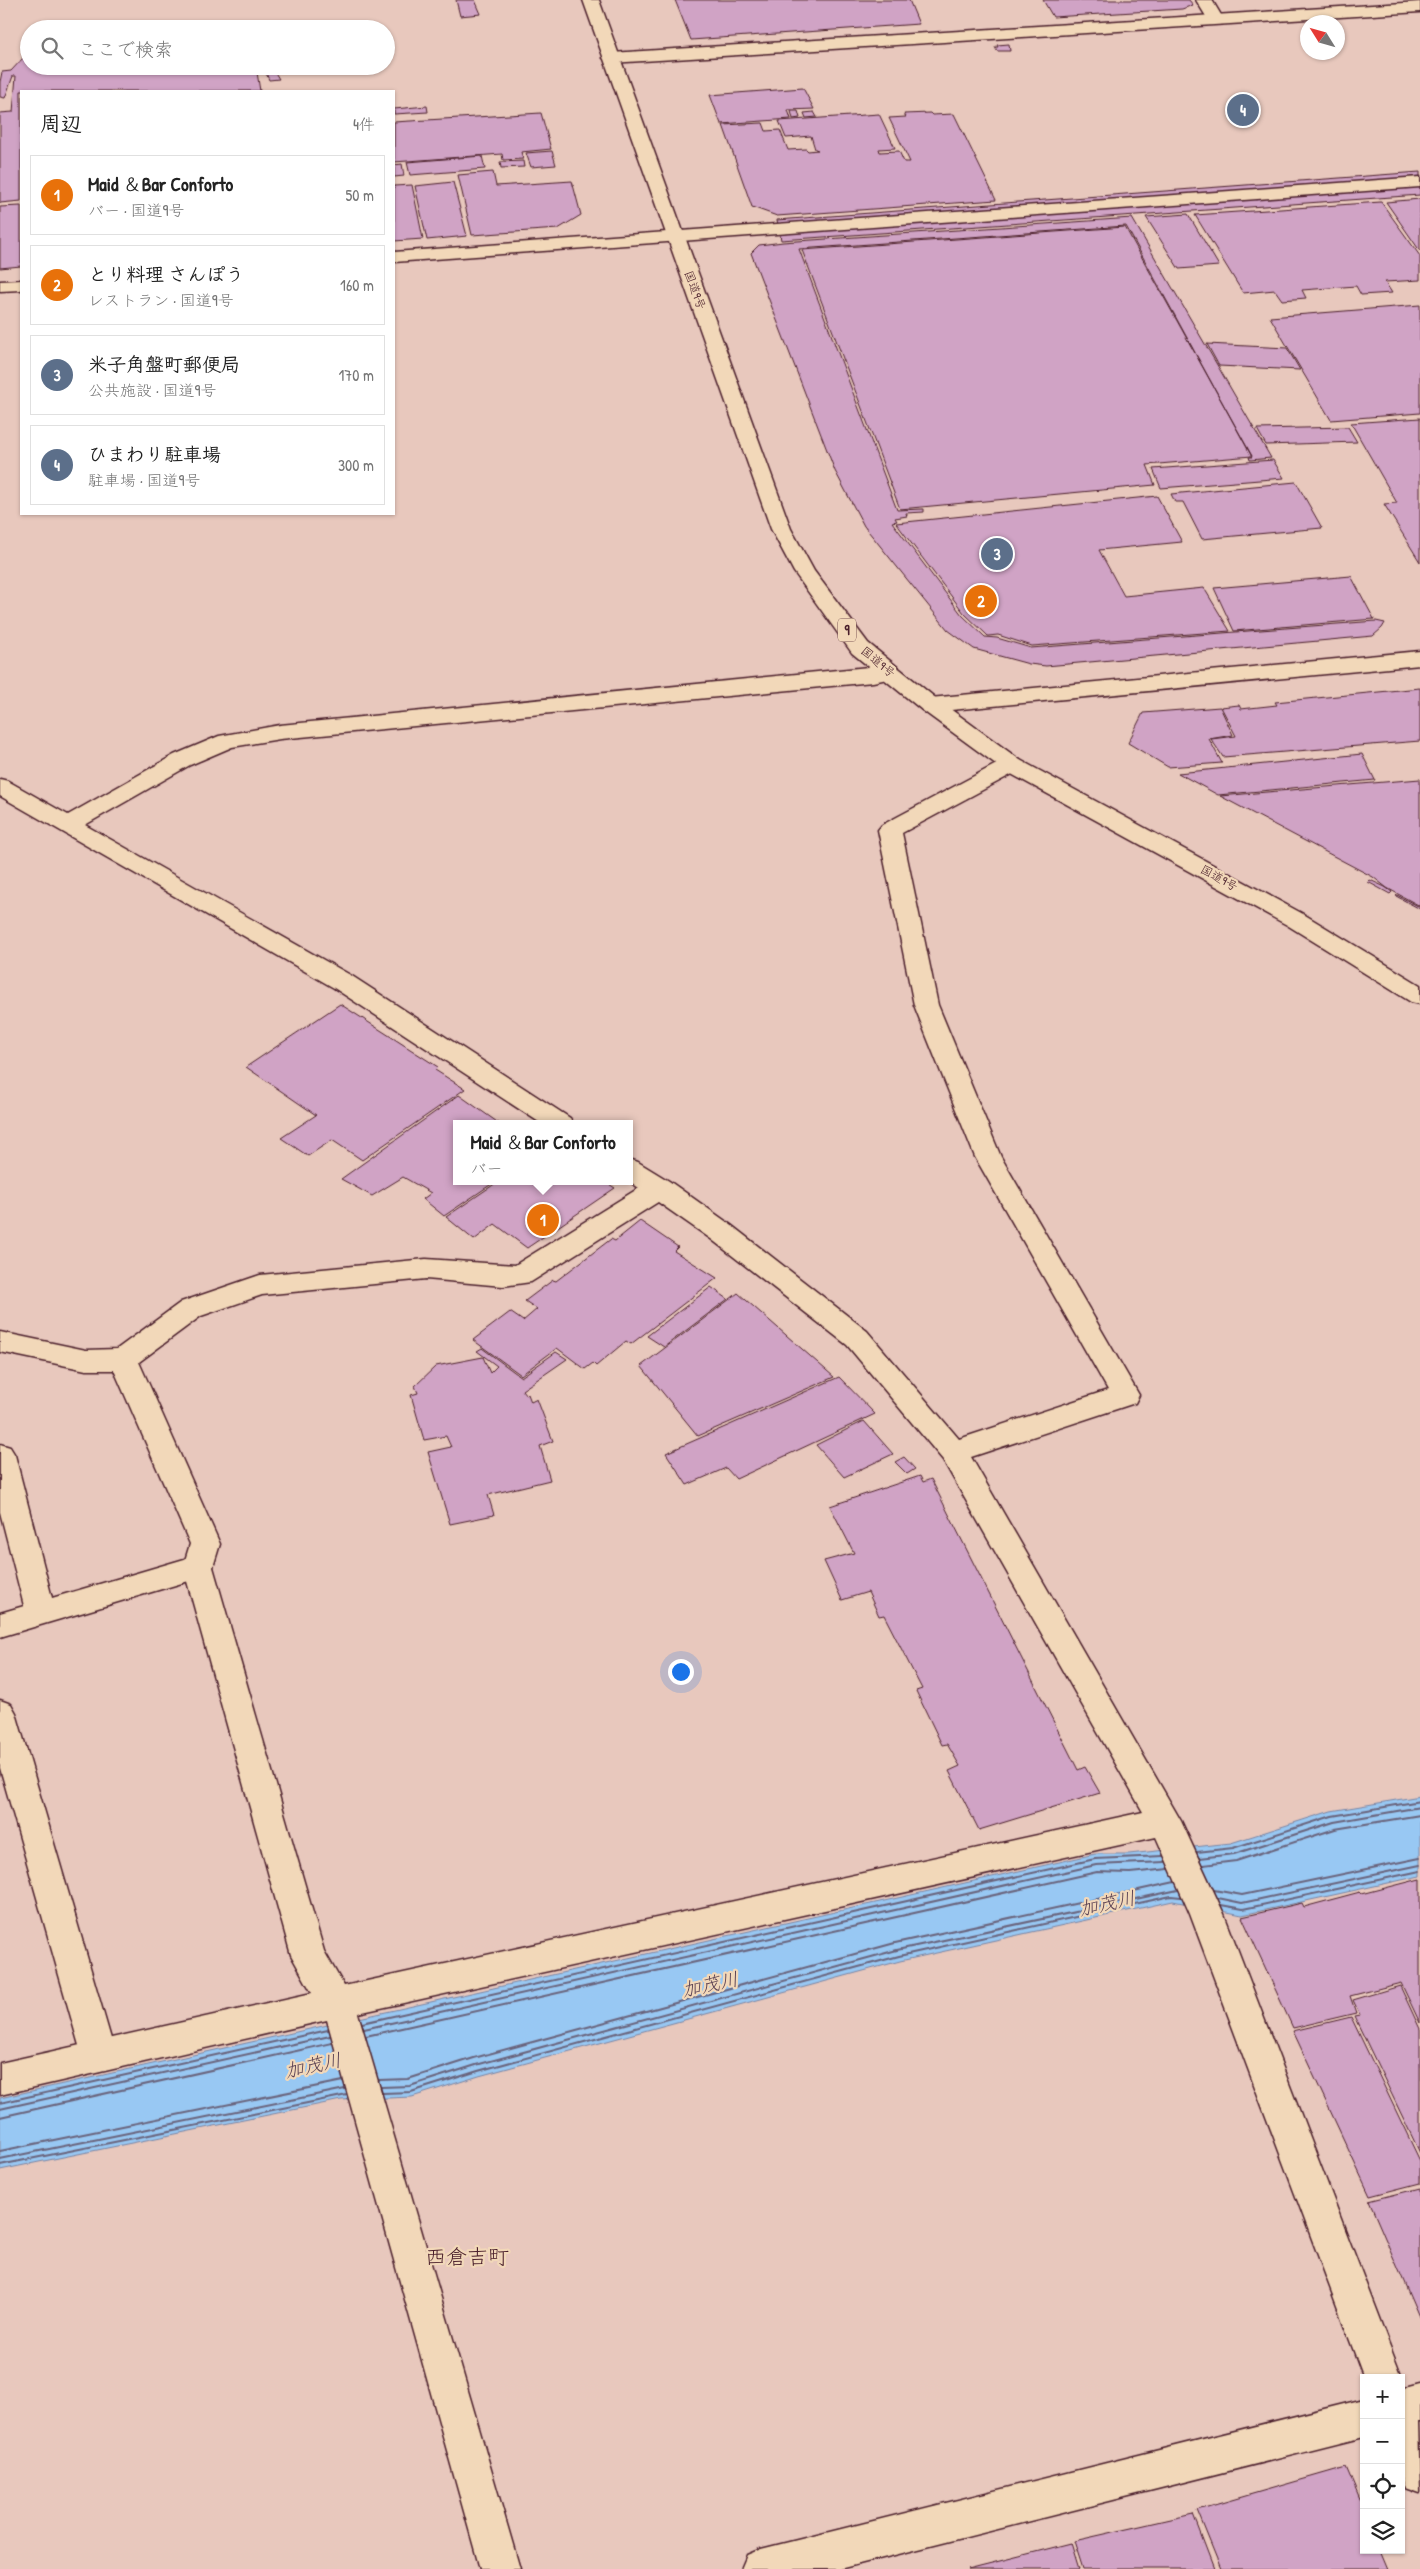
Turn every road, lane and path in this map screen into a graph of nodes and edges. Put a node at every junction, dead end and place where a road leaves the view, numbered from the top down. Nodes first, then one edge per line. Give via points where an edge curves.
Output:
1 (591, 0) edge
2 (1204, 0) edge
3 (1420, 7) edge
4 (1216, 20) junction
5 (611, 58) junction
6 (1420, 182) edge
7 (676, 236) junction
8 (395, 257) edge
9 (20, 285) edge
10 (0, 286) edge
11 (1420, 658) edge
12 (889, 672) junction
13 (930, 705) junction
14 (1012, 765) junction
15 (4, 792) edge
16 (68, 825) junction
17 (1420, 996) edge
18 (555, 1120) edge
19 (633, 1171) edge
20 (660, 1188) junction
21 (0, 1342) edge
22 (123, 1359) junction
23 (953, 1452) junction
24 (0, 1456) edge
25 (198, 1566) junction
26 (41, 1613) junction
27 (0, 1625) edge
28 (0, 1713) edge
29 (1170, 1832) junction
30 (339, 2010) junction
31 (98, 2056) junction
32 (0, 2079) edge
33 (1380, 2374) edge
34 (1420, 2403) edge
35 (1405, 2407) edge
36 (1360, 2419) edge
37 (1405, 2437) edge
38 (1420, 2474) edge
39 (500, 2569) edge
40 (760, 2569) edge

1 - 5 main road, 国道9号 / 9
2 - 4 main road
3 - 4 main road
4 - 5 main road
5 - 7 main road, 国道9号 / 9
6 - 7 main road
7 - 8 main road
7 - 12 main road, 国道9号 / 9 via 781,528 804,572 860,648
9 - 10 main road
11 - 13 main road
12 - 13 main road, 国道9号 / 9
12 - 16 main road via 280,732 227,741 182,760
13 - 14 main road, 国道9号 / 9
14 - 17 main road, 国道9号 / 9 via 1296,920
14 - 23 main road via 890,830 926,1005 988,1156 1125,1395
15 - 16 main road
16 - 18 main road via 343,982
19 - 20 main road
20 - 22 main road via 521,1275 426,1268 260,1285 191,1309
20 - 23 main road via 857,1338
21 - 22 main road via 86,1360
22 - 25 main road via 205,1544
23 - 29 main road
24 - 26 main road
25 - 26 main road
25 - 30 main road via 308,1955
26 - 27 main road
28 - 31 main road
29 - 30 main road
29 - 33 main road via 1207,1914
30 - 31 main road
30 - 39 main road
31 - 32 main road
34 - 35 main road
36 - 40 main road
37 - 38 main road

